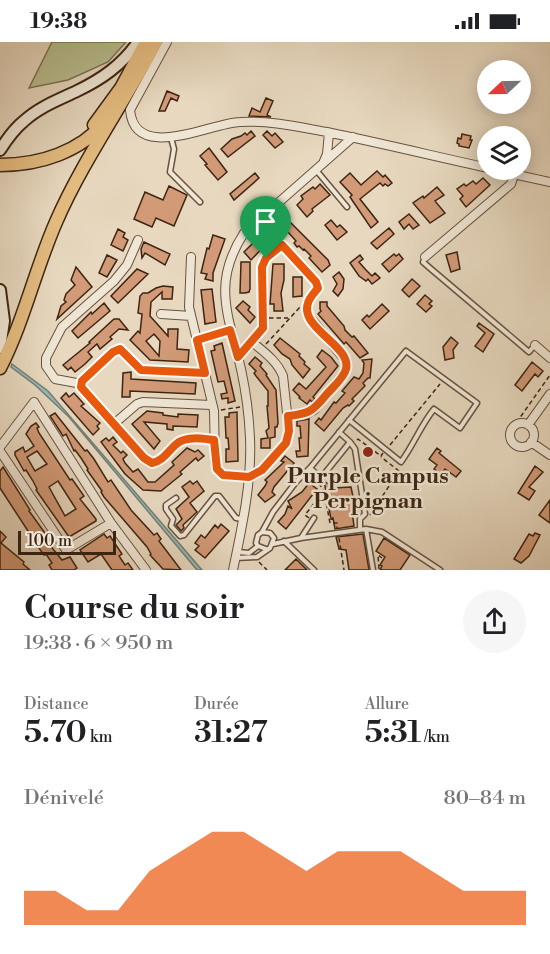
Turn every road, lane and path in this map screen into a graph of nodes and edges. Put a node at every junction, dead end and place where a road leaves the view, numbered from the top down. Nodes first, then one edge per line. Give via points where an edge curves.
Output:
1 (138, 42) edge
2 (146, 42) edge
3 (154, 42) edge
4 (167, 42) edge
5 (329, 133) junction
6 (353, 137) junction
7 (171, 138) junction
8 (0, 150) edge
9 (0, 158) edge
10 (323, 162) junction
11 (0, 165) edge
12 (477, 165) edge
13 (316, 169) junction
14 (531, 178) edge
15 (512, 180) edge
16 (550, 182) edge
17 (200, 202) dead end
18 (347, 207) dead end
19 (266, 226) dead end
20 (138, 240) dead end
21 (282, 245) junction
22 (191, 257) dead end
23 (425, 257) joint
24 (0, 290) edge
25 (308, 304) junction
26 (160, 314) dead end
27 (191, 316) junction
28 (263, 318) junction
29 (289, 318) junction
30 (230, 330) junction
31 (197, 340) junction
32 (252, 342) junction
33 (535, 345) joint
34 (0, 348) edge
35 (261, 350) junction
36 (238, 357) junction
37 (550, 358) edge
38 (0, 368) edge
39 (205, 373) junction
40 (550, 375) edge
41 (444, 378) junction
42 (82, 384) junction
43 (550, 394) edge
44 (248, 406) junction
45 (213, 408) junction
46 (288, 416) junction
47 (349, 420) junction
48 (115, 423) junction
49 (524, 424) junction
50 (339, 432) junction
51 (214, 440) junction
52 (531, 442) junction
53 (352, 443) junction
54 (0, 449) edge
55 (386, 450) junction
56 (550, 455) edge
57 (381, 456) junction
58 (310, 468) junction
59 (249, 477) junction
60 (326, 478) dead end
61 (176, 498) dead end
62 (243, 519) junction
63 (360, 519) junction
64 (313, 520) joint
65 (111, 522) junction
66 (267, 523) junction
67 (360, 529) junction
68 (366, 529) junction
69 (262, 532) junction
70 (270, 533) junction
71 (274, 538) junction
72 (301, 538) junction
73 (283, 541) junction
74 (273, 544) junction
75 (258, 546) junction
76 (266, 549) junction
77 (236, 555) junction
78 (254, 557) junction
79 (146, 570) edge
80 (233, 570) edge
81 (266, 570) edge
82 (314, 570) edge
83 (373, 570) edge
84 (440, 570) edge

1 - 8 main road via 105,76 24,121
2 - 9 main road via 114,100 88,131 43,154
3 - 11 main road via 119,104 93,135 53,157
3 - 38 main road via 56,222
4 - 7 street via 130,110 131,122 147,136
5 - 6 street
5 - 7 street via 266,122 240,122
5 - 10 street
6 - 10 street
6 - 12 street
7 - 17 lane via 174,148 170,172
10 - 13 street
13 - 18 lane
13 - 30 street via 244,233 233,249 224,292
14 - 16 street
15 - 23 street
19 - 21 street
20 - 42 street via 127,265 62,327 46,357 46,366 55,379
21 - 25 street via 316,282 318,288
21 - 28 street via 266,258 262,267
22 - 27 street
23 - 33 lane via 423,262 529,352
24 - 34 main road via 4,321
25 - 29 path via 299,306
25 - 46 street via 307,314 342,354 347,362 346,371 314,410
26 - 27 street
27 - 31 street
28 - 29 path
28 - 32 street via 263,328
29 - 35 path
30 - 31 street
30 - 36 street
31 - 39 street
32 - 35 street
32 - 36 street
33 - 37 street
35 - 46 street via 280,368
36 - 44 street
39 - 42 street via 141,370 120,349
39 - 45 street
40 - 49 path via 519,418
41 - 47 lane via 406,351
41 - 55 path
41 - 55 lane via 477,403 460,428 434,409 401,462
42 - 48 street
43 - 49 street
44 - 45 path
44 - 59 street
45 - 48 street via 143,402
45 - 51 street
46 - 59 street via 286,443 262,470
47 - 50 lane
47 - 55 lane
48 - 51 street via 152,463 180,441
49 - 52 street via 534,434
49 - 52 street via 511,429 511,440 521,446
50 - 53 lane
50 - 58 lane
51 - 59 street via 217,469 223,475
52 - 56 street
53 - 57 path via 358,439
53 - 58 lane via 321,478
53 - 63 lane via 365,514
54 - 65 street via 66,550
54 - 65 street via 34,402
55 - 57 path
57 - 63 path via 399,471 370,515
58 - 66 lane
59 - 62 street
60 - 64 path via 320,485 324,491 305,515
61 - 62 lane via 166,509 171,526 180,536 215,496 236,518
62 - 77 street
63 - 67 lane
64 - 72 lane
65 - 79 street
66 - 69 lane
66 - 70 lane
67 - 68 lane
67 - 72 lane
68 - 83 lane
68 - 84 lane via 382,532
69 - 70 lane
69 - 75 lane via 256,539
70 - 71 lane
71 - 73 lane
71 - 74 lane
72 - 73 lane
73 - 74 lane
73 - 82 lane
74 - 76 lane
75 - 76 lane
75 - 77 lane via 249,553
76 - 78 lane
77 - 78 lane
77 - 80 street
78 - 81 path

